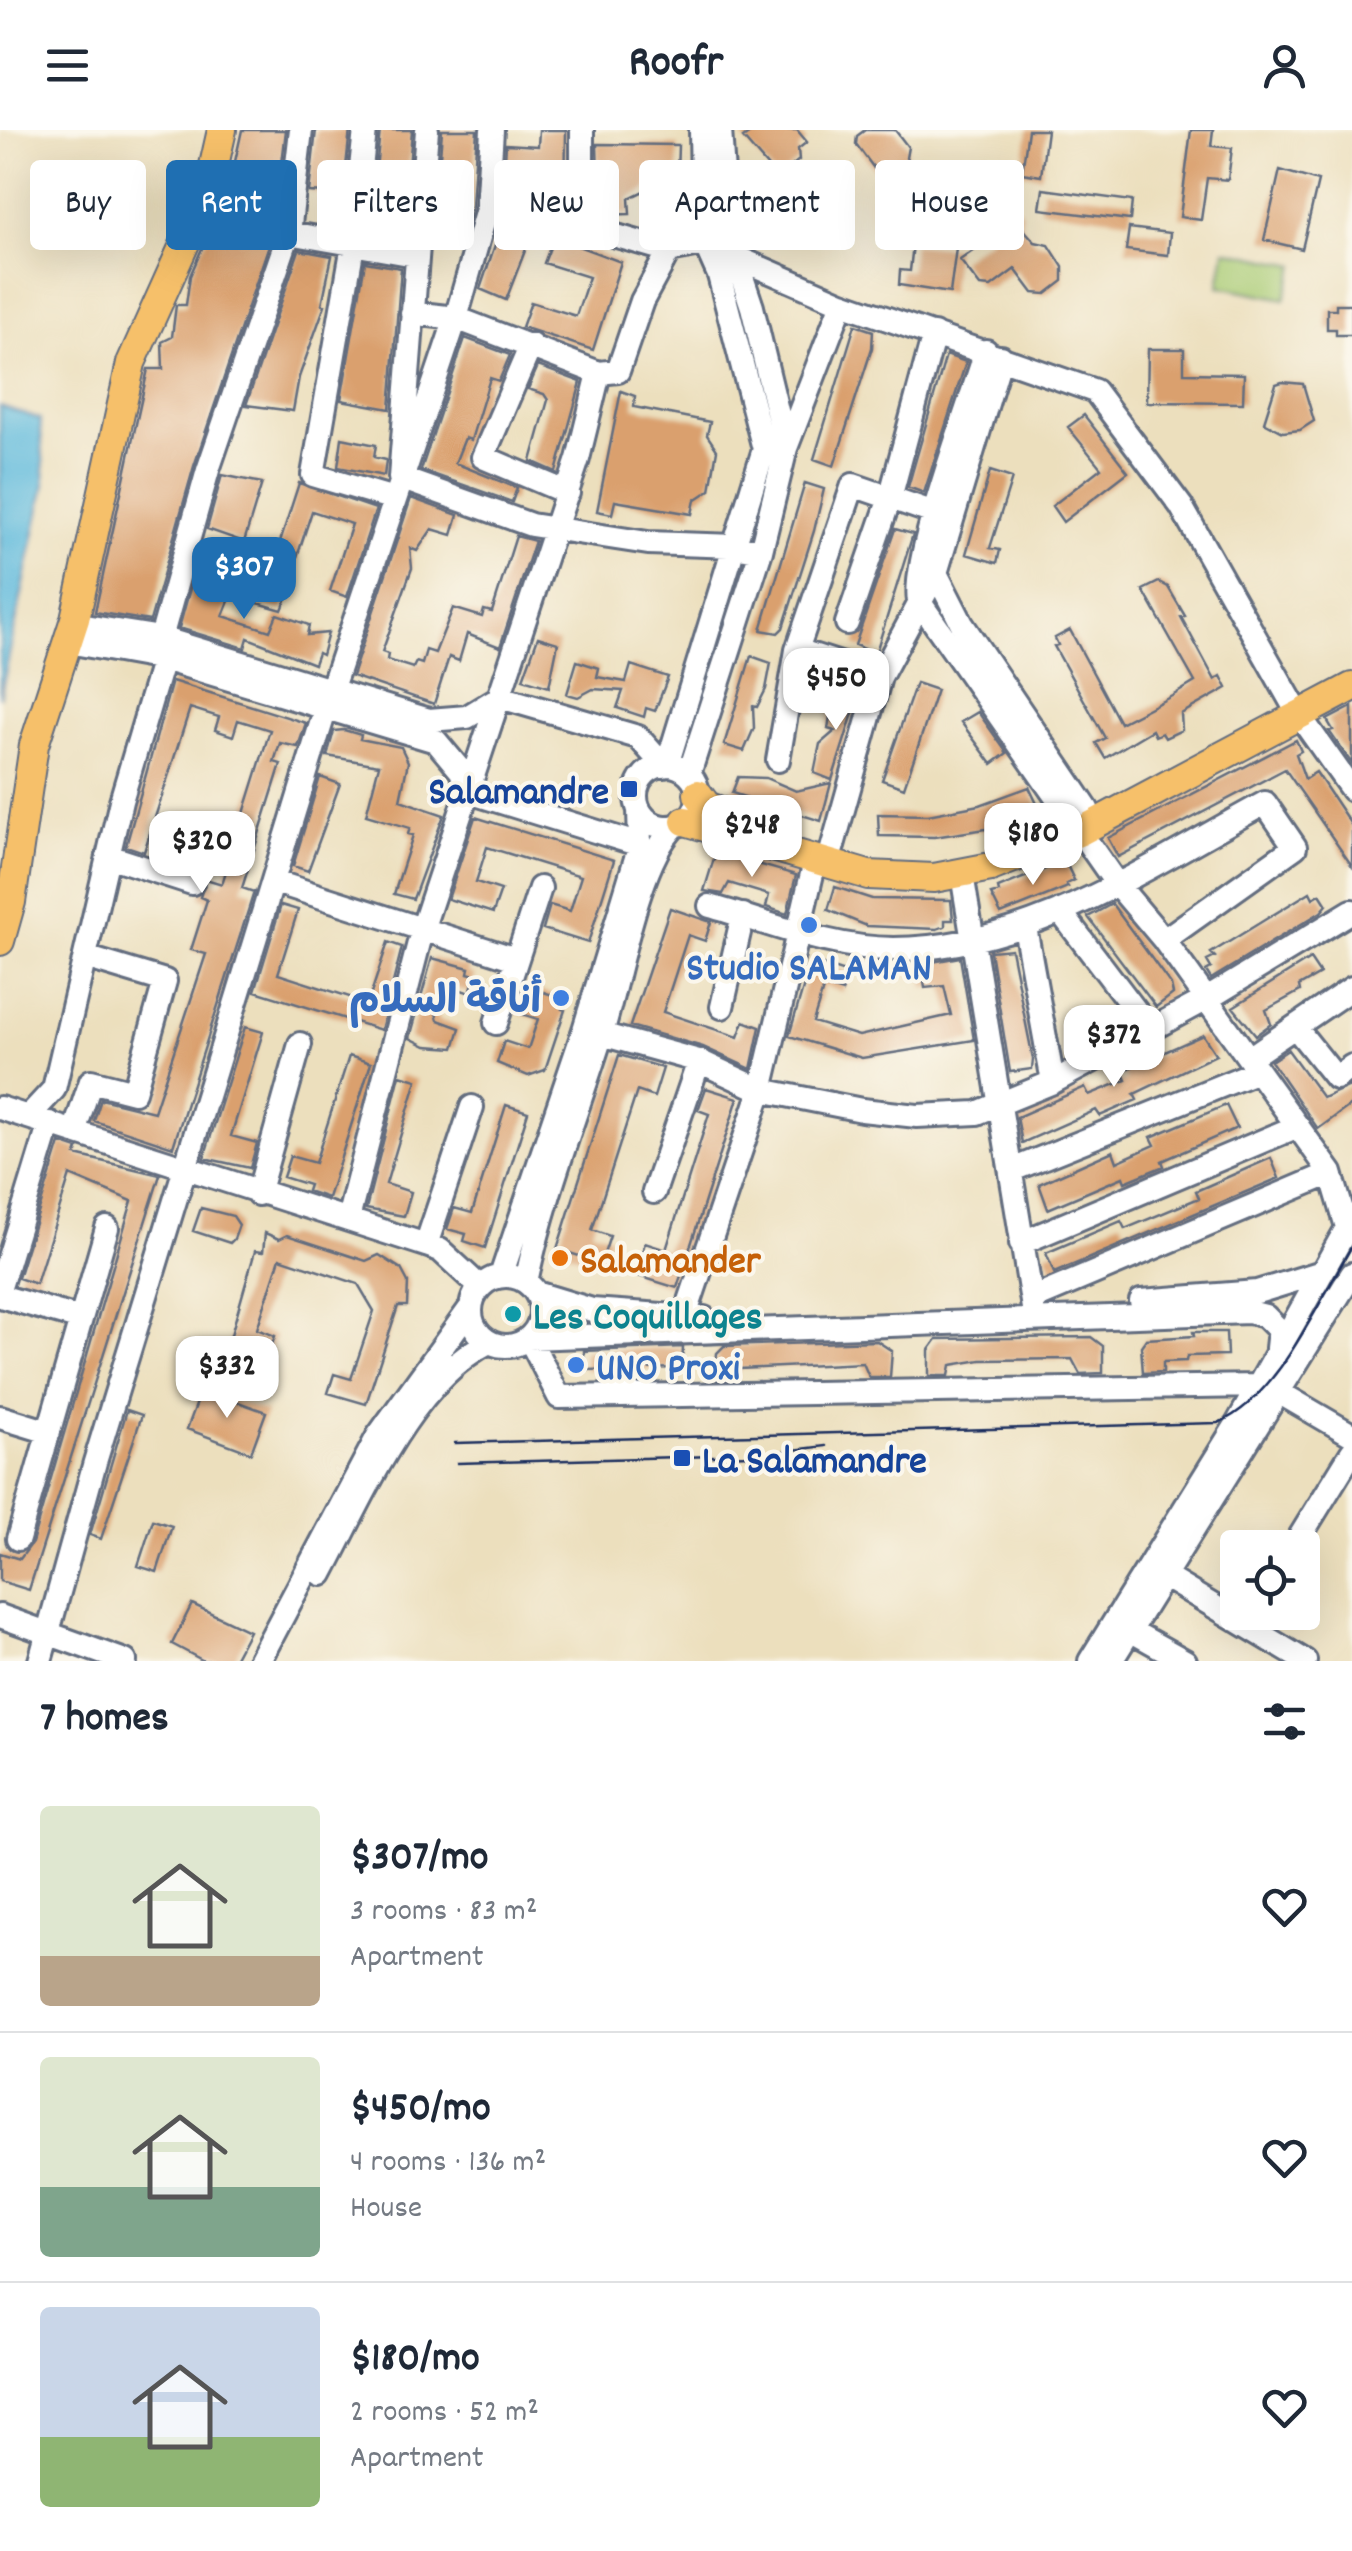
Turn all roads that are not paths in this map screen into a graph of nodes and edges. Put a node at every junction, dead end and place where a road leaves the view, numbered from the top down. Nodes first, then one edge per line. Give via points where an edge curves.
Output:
1 (222, 130) edge
2 (301, 130) edge
3 (365, 130) edge
4 (428, 130) edge
5 (492, 130) edge
6 (582, 130) edge
7 (701, 130) edge
8 (720, 130) edge
9 (362, 160) edge
10 (582, 160) edge
11 (702, 160) edge
12 (297, 164) edge
13 (486, 209) junction
14 (494, 210) edge
15 (283, 250) edge
16 (352, 250) edge
17 (381, 250) edge
18 (669, 250) edge
19 (709, 250) edge
20 (723, 250) edge
21 (735, 254) junction
22 (415, 255) junction
23 (842, 303) junction
24 (412, 313) junction
25 (456, 318) junction
26 (934, 334) junction
27 (530, 345) junction
28 (994, 354) junction
29 (599, 373) junction
30 (775, 448) junction
31 (397, 488) junction
32 (568, 493) junction
33 (890, 498) junction
34 (937, 514) junction
35 (557, 526) junction
36 (736, 546) junction
37 (761, 552) junction
38 (936, 573) junction
39 (919, 602) junction
40 (847, 623) dead end
41 (71, 633) junction
42 (162, 648) junction
43 (796, 650) junction
44 (1352, 670) edge
45 (880, 677) junction
46 (1352, 687) edge
47 (332, 688) junction
48 (500, 697) junction
49 (1296, 708) junction
50 (326, 711) junction
51 (778, 760) dead end
52 (679, 775) junction
53 (1352, 790) edge
54 (469, 792) junction
55 (639, 809) junction
56 (1080, 819) junction
57 (680, 824) junction
58 (640, 845) junction
59 (823, 855) junction
60 (108, 856) junction
61 (962, 874) junction
62 (276, 882) junction
63 (192, 883) dead end
64 (1116, 883) junction
65 (540, 888) dead end
66 (710, 906) dead end
67 (1060, 911) junction
68 (1352, 911) edge
69 (743, 916) junction
70 (1025, 926) junction
71 (423, 927) junction
72 (796, 934) junction
73 (1164, 940) junction
74 (972, 941) junction
75 (0, 942) edge
76 (84, 957) junction
77 (516, 958) junction
78 (1352, 988) edge
79 (1207, 999) junction
80 (722, 1007) dead end
81 (496, 1022) dead end
82 (1148, 1028) junction
83 (1296, 1028) junction
84 (601, 1034) junction
85 (300, 1044) dead end
86 (699, 1061) junction
87 (1253, 1065) junction
88 (1352, 1066) edge
89 (1053, 1082) junction
90 (761, 1090) junction
91 (1000, 1106) junction
92 (472, 1107) dead end
93 (18, 1114) edge
94 (1298, 1126) junction
95 (75, 1130) junction
96 (186, 1168) junction
97 (1012, 1170) junction
98 (1331, 1173) junction
99 (1352, 1185) edge
100 (654, 1192) dead end
101 (258, 1194) junction
102 (348, 1219) junction
103 (1349, 1223) edge
104 (107, 1228) dead end
105 (1021, 1243) junction
106 (426, 1245) junction
107 (1319, 1273) junction
108 (1351, 1277) edge
109 (0, 1286) edge
110 (531, 1288) junction
111 (484, 1290) junction
112 (0, 1296) edge
113 (1032, 1304) junction
114 (82, 1318) junction
115 (684, 1318) junction
116 (529, 1338) junction
117 (489, 1342) junction
118 (1277, 1348) junction
119 (1269, 1389) junction
120 (0, 1417) edge
121 (49, 1432) junction
122 (1352, 1435) edge
123 (1352, 1452) edge
124 (1304, 1530) edge
125 (18, 1539) dead end
126 (1162, 1575) junction
127 (1220, 1604) edge
128 (0, 1616) edge
129 (1128, 1629) junction
130 (1264, 1630) edge
131 (48, 1634) junction
132 (40, 1661) edge
133 (125, 1661) edge
134 (259, 1661) edge
135 (276, 1661) edge
136 (1090, 1661) edge
137 (1111, 1661) edge
138 (1185, 1661) edge
139 (1305, 1661) edge

1 - 41 main road via 208,192 131,363
2 - 12 street
3 - 9 street
4 - 22 street
5 - 13 street
6 - 10 street
7 - 11 street
8 - 21 street via 722,207
13 - 14 street
13 - 25 street
15 - 42 street via 208,470
16 - 31 street via 313,474
17 - 22 street
18 - 29 street via 642,301 618,371
19 - 30 street
20 - 21 street
21 - 23 street
21 - 30 street
22 - 24 street
23 - 26 street
23 - 30 street
24 - 25 street
24 - 31 street
25 - 27 street
25 - 31 street
26 - 28 street
26 - 33 street
27 - 29 street
27 - 32 street via 483,457
28 - 34 street
28 - 38 street
28 - 49 street via 1095,392 1180,506
29 - 32 street
30 - 36 street
30 - 37 street
31 - 35 street
31 - 47 street
32 - 35 street
33 - 34 street
33 - 40 street
33 - 43 street via 854,485
34 - 39 street via 916,584
35 - 36 street via 648,543
35 - 48 street
36 - 37 street
36 - 52 street
37 - 52 street
38 - 39 street
38 - 56 street
39 - 45 street
39 - 56 street
41 - 42 street
41 - 75 main road via 34,745
42 - 47 street
42 - 50 street
42 - 60 street
43 - 45 street
43 - 51 street
44 - 49 main road
45 - 59 street
46 - 49 main road
47 - 48 street via 428,720 466,716
47 - 50 street
48 - 52 street via 638,737
48 - 54 street
49 - 53 street
49 - 56 main road
50 - 54 street via 436,740
50 - 62 street
52 - 55 street via 641,780
52 - 57 street via 693,814
52 - 59 main road via 707,806
54 - 58 street
54 - 71 street
55 - 57 street via 654,824
55 - 58 street
56 - 59 main road via 946,858
56 - 61 main road
56 - 64 street
57 - 59 main road
57 - 84 street via 662,838
58 - 111 street via 584,1030
59 - 61 main road via 898,879
59 - 72 street
60 - 63 street
60 - 76 street
61 - 74 street
62 - 71 street
62 - 96 street
64 - 67 street
64 - 73 street
64 - 73 street via 1265,803 1294,847
65 - 77 street
66 - 69 street
67 - 70 street
67 - 82 street
68 - 79 street
69 - 72 street
69 - 80 street
70 - 74 street
70 - 89 street
71 - 77 street
71 - 102 street
72 - 74 street via 893,949
72 - 90 street
73 - 79 street
74 - 91 street
76 - 93 street via 54,1088
76 - 95 street via 165,981 134,1092 91,1081
77 - 81 street
78 - 83 street
79 - 82 street
79 - 87 street
82 - 89 street
83 - 87 street
83 - 88 street via 1336,1078
84 - 86 street
84 - 110 street via 538,1223
85 - 101 street
86 - 90 street
86 - 100 street
87 - 94 street
87 - 97 street
89 - 91 street
90 - 91 street via 917,1116 977,1114
90 - 115 street
91 - 97 street
92 - 106 street
93 - 95 street
93 - 109 street
94 - 98 street
94 - 105 street
95 - 96 street
96 - 101 street
96 - 131 street
97 - 105 street
98 - 99 street
98 - 103 street
98 - 113 street
101 - 102 street
102 - 106 street
103 - 107 street
104 - 114 street
105 - 113 street
106 - 111 street
107 - 113 street via 1257,1292
107 - 118 street
108 - 119 street
110 - 111 street
110 - 115 street via 571,1306
110 - 116 street via 541,1317
111 - 117 street via 475,1329
111 - 134 street via 378,1436
112 - 114 street
113 - 115 street
114 - 121 street
116 - 117 street via 506,1347
116 - 118 street via 1249,1312 1279,1330
116 - 119 street via 558,1397
117 - 135 street via 440,1380 393,1442
118 - 119 street
119 - 122 street
119 - 126 street
119 - 136 street
120 - 121 street
121 - 125 street
123 - 124 street
126 - 127 street
126 - 129 street
128 - 131 street
129 - 137 street
129 - 138 street
130 - 139 street
131 - 132 street
131 - 133 street

